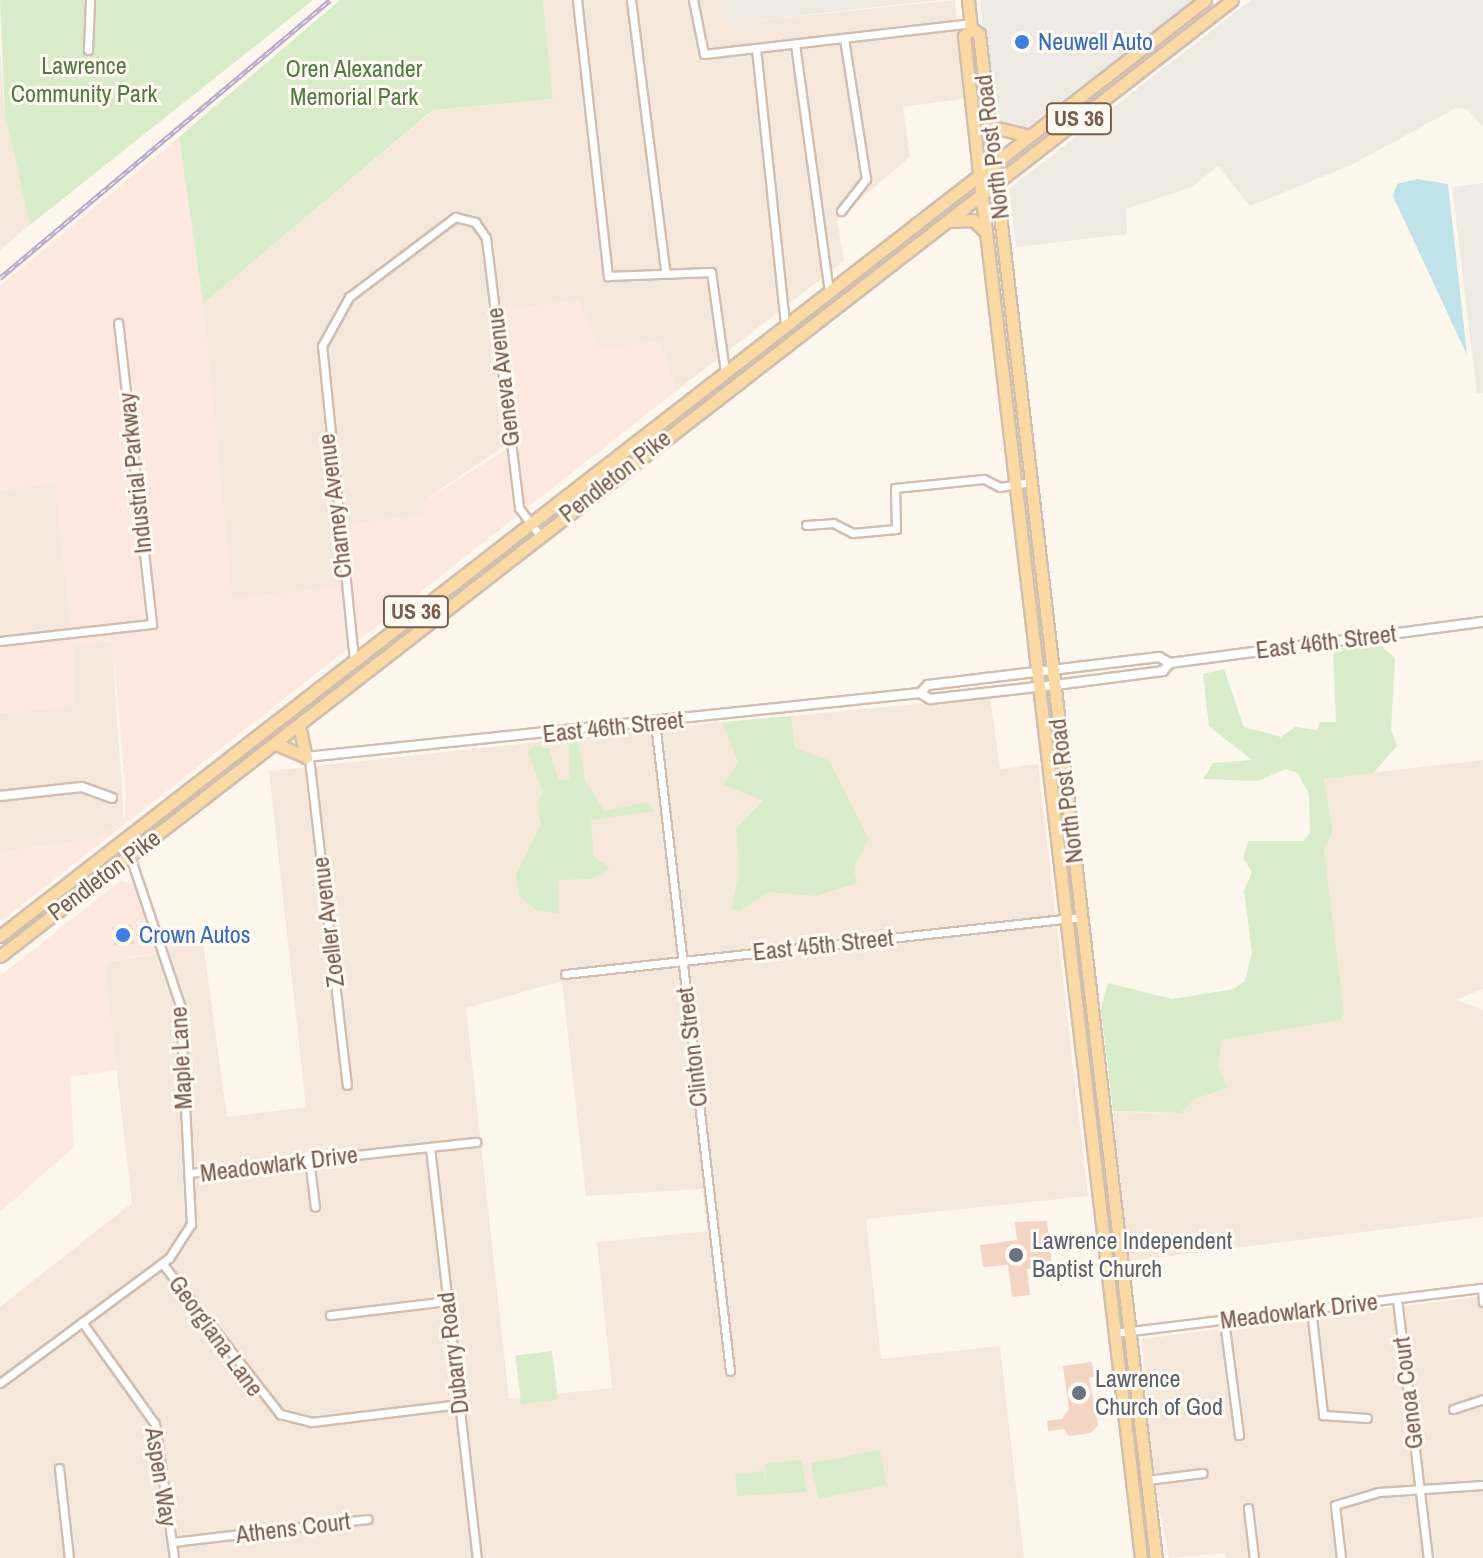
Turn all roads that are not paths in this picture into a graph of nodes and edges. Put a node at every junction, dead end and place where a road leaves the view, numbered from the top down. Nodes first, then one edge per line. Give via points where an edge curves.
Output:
1 (90, 0) edge
2 (577, 0) edge
3 (631, 0) edge
4 (693, 0) edge
5 (968, 0) edge
6 (1205, 0) edge
7 (1232, 0) edge
8 (970, 26) junction
9 (844, 38) junction
10 (795, 44) junction
11 (756, 48) junction
12 (88, 50) dead end
13 (989, 126) junction
14 (1029, 136) junction
15 (993, 162) junction
16 (979, 172) junction
17 (996, 182) junction
18 (982, 192) junction
19 (841, 211) dead end
20 (470, 219) joint
21 (943, 222) junction
22 (986, 233) junction
23 (665, 271) junction
24 (829, 291) junction
25 (118, 323) dead end
26 (785, 325) junction
27 (725, 371) junction
28 (1030, 482) junction
29 (1015, 485) junction
30 (529, 523) junction
31 (806, 525) dead end
32 (539, 535) junction
33 (1483, 622) edge
34 (0, 641) edge
35 (354, 660) junction
36 (1170, 663) junction
37 (1051, 671) junction
38 (1037, 672) junction
39 (1053, 685) junction
40 (1038, 687) junction
41 (920, 693) junction
42 (655, 722) junction
43 (299, 725) junction
44 (276, 744) junction
45 (308, 757) junction
46 (0, 796) edge
47 (112, 798) dead end
48 (130, 856) junction
49 (1081, 917) junction
50 (1065, 919) junction
51 (0, 936) edge
52 (0, 956) edge
53 (682, 960) junction
54 (565, 974) dead end
55 (347, 1085) dead end
56 (476, 1142) dead end
57 (430, 1147) junction
58 (309, 1159) junction
59 (190, 1173) junction
60 (315, 1207) dead end
61 (162, 1263) junction
62 (1482, 1288) edge
63 (1397, 1299) junction
64 (447, 1301) junction
65 (1483, 1302) edge
66 (1311, 1309) junction
67 (330, 1315) dead end
68 (1224, 1320) junction
69 (82, 1322) junction
70 (1130, 1331) junction
71 (1114, 1333) junction
72 (730, 1371) dead end
73 (0, 1383) edge
74 (1483, 1399) edge
75 (459, 1404) junction
76 (1453, 1409) dead end
77 (1367, 1418) dead end
78 (1239, 1435) dead end
79 (59, 1468) dead end
80 (1203, 1473) dead end
81 (1147, 1480) junction
82 (1483, 1485) edge
83 (1420, 1487) junction
84 (1248, 1508) dead end
85 (368, 1519) dead end
86 (172, 1542) junction
87 (69, 1558) edge
88 (174, 1558) edge
89 (477, 1558) edge
90 (1141, 1558) edge
91 (1156, 1558) edge
92 (1254, 1558) edge
93 (1341, 1558) edge
94 (1428, 1558) edge

1 - 12 street
2 - 23 street via 608,276
3 - 23 street
4 - 11 street via 704,54
5 - 8 main road, North Post Road
6 - 14 main road, Pendleton Pike / US 36
7 - 17 main road, Pendleton Pike / US 36
8 - 9 street
8 - 13 main road, North Post Road via 979,34
8 - 16 main road, North Post Road via 964,36
9 - 10 street
9 - 19 street via 866,179
10 - 11 street
10 - 24 street
11 - 26 street
13 - 14 main road
13 - 15 main road, North Post Road
14 - 15 main road, Pendleton Pike / US 36
15 - 16 main road, Pendleton Pike / US 36
15 - 17 main road, North Post Road
16 - 18 main road, North Post Road
16 - 24 main road, Pendleton Pike / US 36
17 - 18 main road, Pendleton Pike / US 36
17 - 28 main road, North Post Road
18 - 21 main road, Pendleton Pike / US 36
18 - 22 main road, North Post Road
20 - 30 street, Geneva Avenue via 487,241 519,508
20 - 35 street, Charney Avenue via 443,221 352,294 331,321 321,351
21 - 22 main road via 973,220
21 - 32 main road, Pendleton Pike / US 36
22 - 29 main road, North Post Road
23 - 27 street via 711,272
24 - 26 main road, Pendleton Pike / US 36
25 - 34 street, Industrial Parkway via 152,624
26 - 27 main road, Pendleton Pike / US 36
27 - 30 main road, Pendleton Pike / US 36
28 - 29 street
28 - 37 main road, North Post Road
29 - 31 street via 991,485 984,479 895,488 896,529 853,533 833,523
29 - 38 main road, North Post Road
30 - 32 street, Geneva Avenue
30 - 35 main road, Pendleton Pike / US 36
32 - 43 main road, Pendleton Pike / US 36
33 - 36 street, East 46th Street
35 - 51 main road, Pendleton Pike / US 36
36 - 37 street, East 46th Street via 1159,657
36 - 39 street, East 46th Street via 1163,671
37 - 38 street, East 46th Street
37 - 39 main road, North Post Road
38 - 40 main road, North Post Road
38 - 41 street, East 46th Street via 928,685
39 - 40 street, East 46th Street
39 - 49 main road, North Post Road
40 - 41 street, East 46th Street via 930,699
40 - 50 main road, North Post Road
41 - 42 street, East 46th Street
42 - 45 street, East 46th Street
42 - 53 street, Clinton Street
43 - 44 main road, Pendleton Pike / US 36
43 - 45 main road
44 - 45 main road
44 - 48 main road, Pendleton Pike / US 36
45 - 55 street, Zoeller Avenue
46 - 47 street via 82,787
48 - 52 main road, Pendleton Pike / US 36
48 - 59 street, Maple Lane via 180,1005
49 - 50 street, East 45th Street
49 - 70 main road, North Post Road
50 - 53 street, East 45th Street
50 - 71 main road, North Post Road
53 - 54 street, East 45th Street
53 - 72 street, Clinton Street
56 - 57 street, Meadowlark Drive
57 - 58 street, Meadowlark Drive
57 - 64 street, Dubarry Road
58 - 59 street, Meadowlark Drive
58 - 60 street
59 - 61 street, Meadowlark Drive via 191,1228
61 - 69 street, Meadowlark Drive
61 - 75 street, Georgiana Lane via 280,1414 311,1422
62 - 63 street, Meadowlark Drive
62 - 65 street
63 - 66 street, Meadowlark Drive
63 - 83 street, Genoa Court
64 - 67 street
64 - 75 street, Dubarry Road
66 - 68 street, Meadowlark Drive
66 - 77 street via 1323,1415
68 - 70 street, Meadowlark Drive
68 - 78 street
69 - 73 street, Meadowlark Drive
69 - 86 street, Aspen Way via 155,1424
70 - 71 street, Meadowlark Drive
70 - 81 main road, North Post Road
71 - 90 main road, North Post Road
74 - 76 street
75 - 89 street, Dubarry Road
79 - 87 street
80 - 81 street
81 - 91 main road, North Post Road
82 - 83 street
83 - 93 street via 1335,1505
83 - 94 street, Genoa Court
84 - 92 street
85 - 86 street, Athens Court
86 - 88 street, Aspen Way

